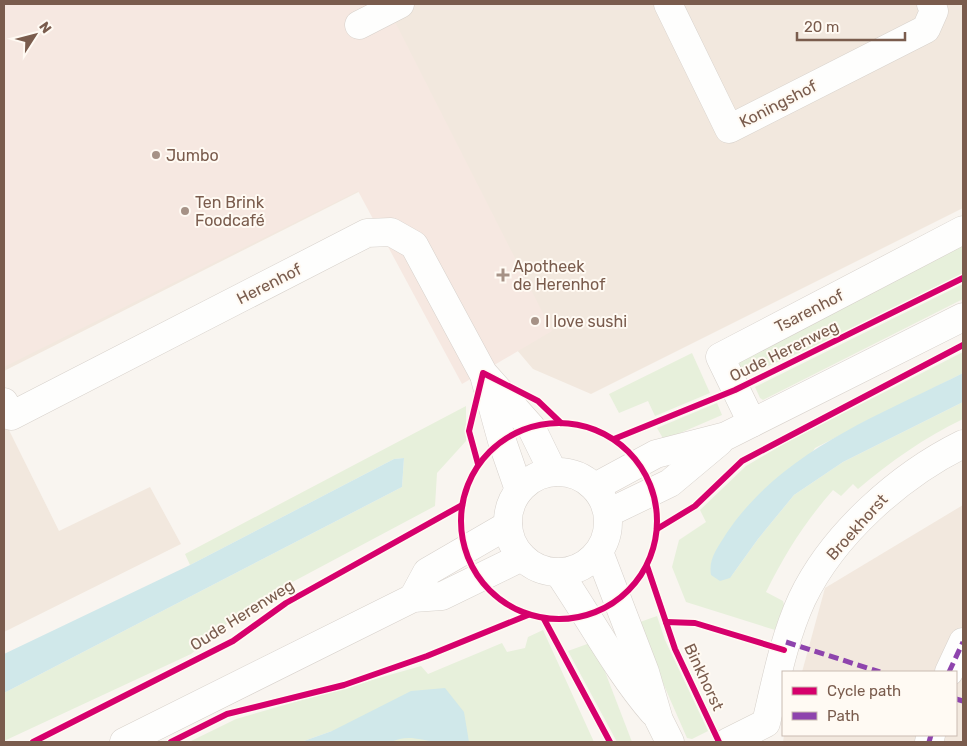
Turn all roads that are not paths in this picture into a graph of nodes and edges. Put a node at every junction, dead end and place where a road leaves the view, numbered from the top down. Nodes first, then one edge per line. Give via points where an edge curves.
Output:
1 (400, 4) edge
2 (668, 4) edge
3 (931, 4) edge
4 (359, 25) dead end
5 (963, 230) edge
6 (963, 318) edge
7 (483, 373) junction
8 (4, 402) edge
9 (752, 423) junction
10 (726, 436) junction
11 (963, 444) edge
12 (554, 472) junction
13 (595, 487) junction
14 (519, 490) junction
15 (608, 513) junction
16 (508, 525) junction
17 (599, 552) junction
18 (522, 557) junction
19 (559, 573) junction
20 (413, 598) junction
21 (963, 642) edge
22 (949, 671) edge
23 (665, 731) edge
24 (124, 742) edge
25 (728, 742) edge

1 - 4 street
2 - 3 street, Koningshof via 729,129 926,28 934,11
5 - 9 street, Tsarenhof via 720,357
6 - 9 street
7 - 8 street, Herenhof via 414,246 391,232 367,233 12,416
7 - 12 street, Herenhof via 531,427
7 - 14 street, Herenhof
9 - 10 street
10 - 13 street via 656,454
10 - 15 street via 670,483
11 - 25 street, Broekhorst via 896,484 858,521 823,565 803,598 786,642 766,723
12 - 13 street via 580,476
12 - 14 street via 534,478
13 - 15 street
14 - 16 street via 510,507
15 - 17 street via 607,538
16 - 18 street via 512,542
16 - 20 street via 427,572
17 - 19 street via 582,567
17 - 23 street
18 - 19 street via 539,569
18 - 20 street via 442,596
19 - 23 street via 627,682
20 - 24 street
21 - 22 street

